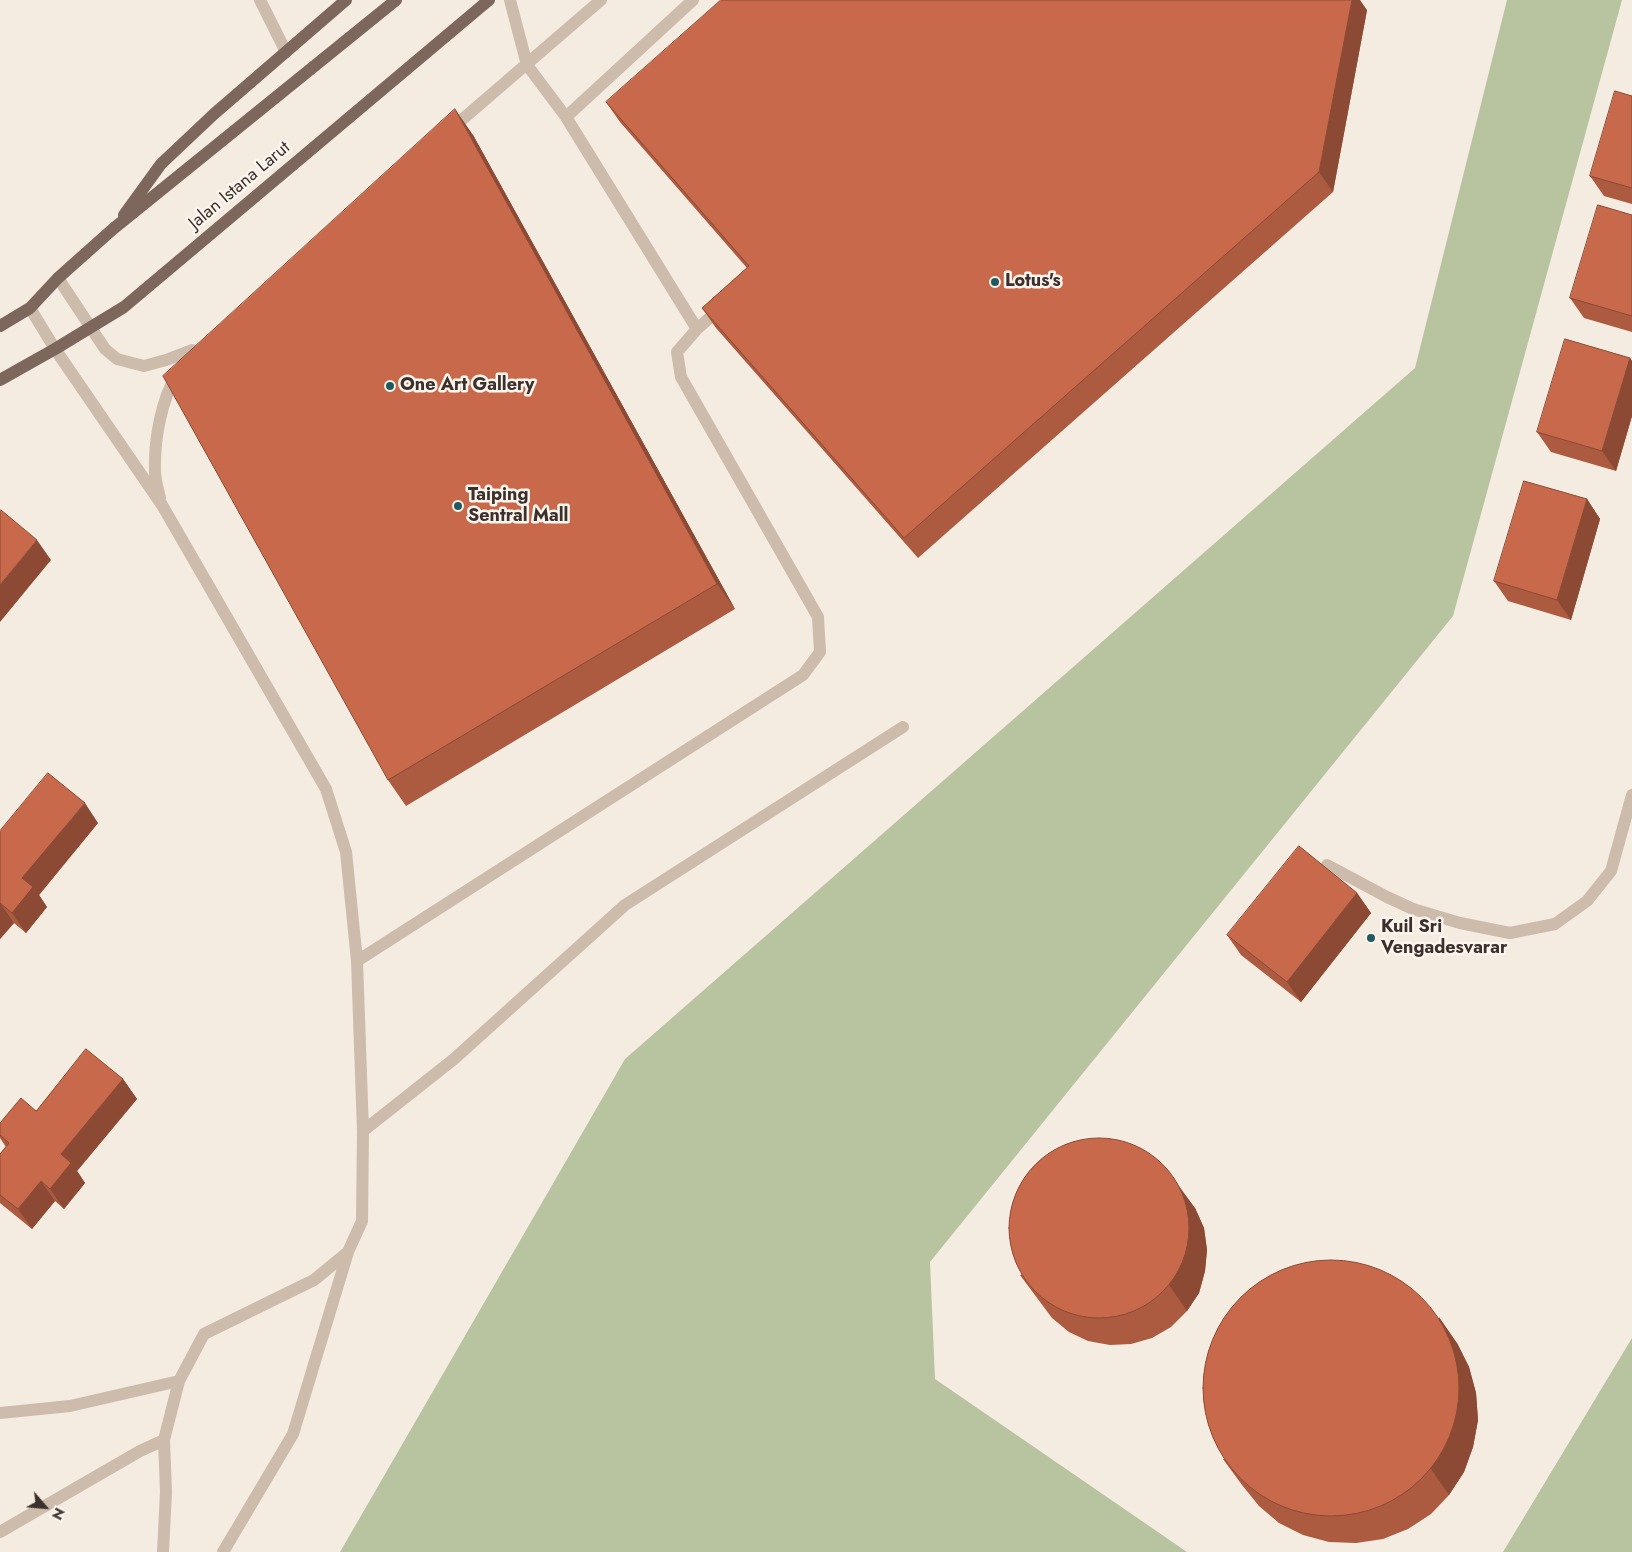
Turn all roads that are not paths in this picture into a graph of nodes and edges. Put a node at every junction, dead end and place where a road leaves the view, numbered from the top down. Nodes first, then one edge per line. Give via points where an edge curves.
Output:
1 (260, 0) edge
2 (346, 0) edge
3 (489, 0) edge
4 (510, 0) edge
5 (601, 0) edge
6 (693, 0) edge
7 (392, 4) edge
8 (286, 52) junction
9 (527, 65) junction
10 (566, 117) junction
11 (443, 136) edge
12 (113, 229) junction
13 (58, 278) junction
14 (734, 297) edge
15 (30, 308) junction
16 (0, 326) edge
17 (91, 327) junction
18 (698, 329) junction
19 (55, 349) junction
20 (0, 380) edge
21 (162, 505) junction
22 (903, 726) dead end
23 (1632, 795) edge
24 (1326, 864) dead end
25 (357, 961) junction
26 (363, 1131) junction
27 (348, 1252) junction
28 (179, 1382) junction
29 (0, 1413) edge
30 (164, 1440) junction
31 (0, 1532) edge
32 (163, 1552) edge
33 (223, 1552) edge

1 - 8 street
2 - 8 main road
3 - 17 main road, Jalan Istana Larut via 124,308
4 - 9 street
5 - 9 street
6 - 10 street
7 - 12 main road
8 - 12 main road via 161,164
9 - 10 street
9 - 11 street
10 - 18 street
12 - 13 main road
13 - 15 main road
13 - 17 street
14 - 18 street
15 - 16 main road
15 - 19 street
17 - 19 main road, Jalan Istana Larut
17 - 21 street via 105,349 117,359 144,366 196,347 174,378 162,411 155,472
18 - 25 street via 678,352 681,377 818,617 820,652 802,675
19 - 20 main road, Jalan Istana Larut
19 - 21 street
21 - 25 street via 326,789 346,852
22 - 26 street via 625,905 454,1059
23 - 24 street via 1611,870 1587,901 1555,924 1510,934 1460,923 1413,909
25 - 26 street
26 - 27 street via 362,1221
27 - 28 street via 314,1280 204,1334
27 - 33 street via 293,1434
28 - 29 street via 70,1406
28 - 30 street
30 - 31 street
30 - 32 street

